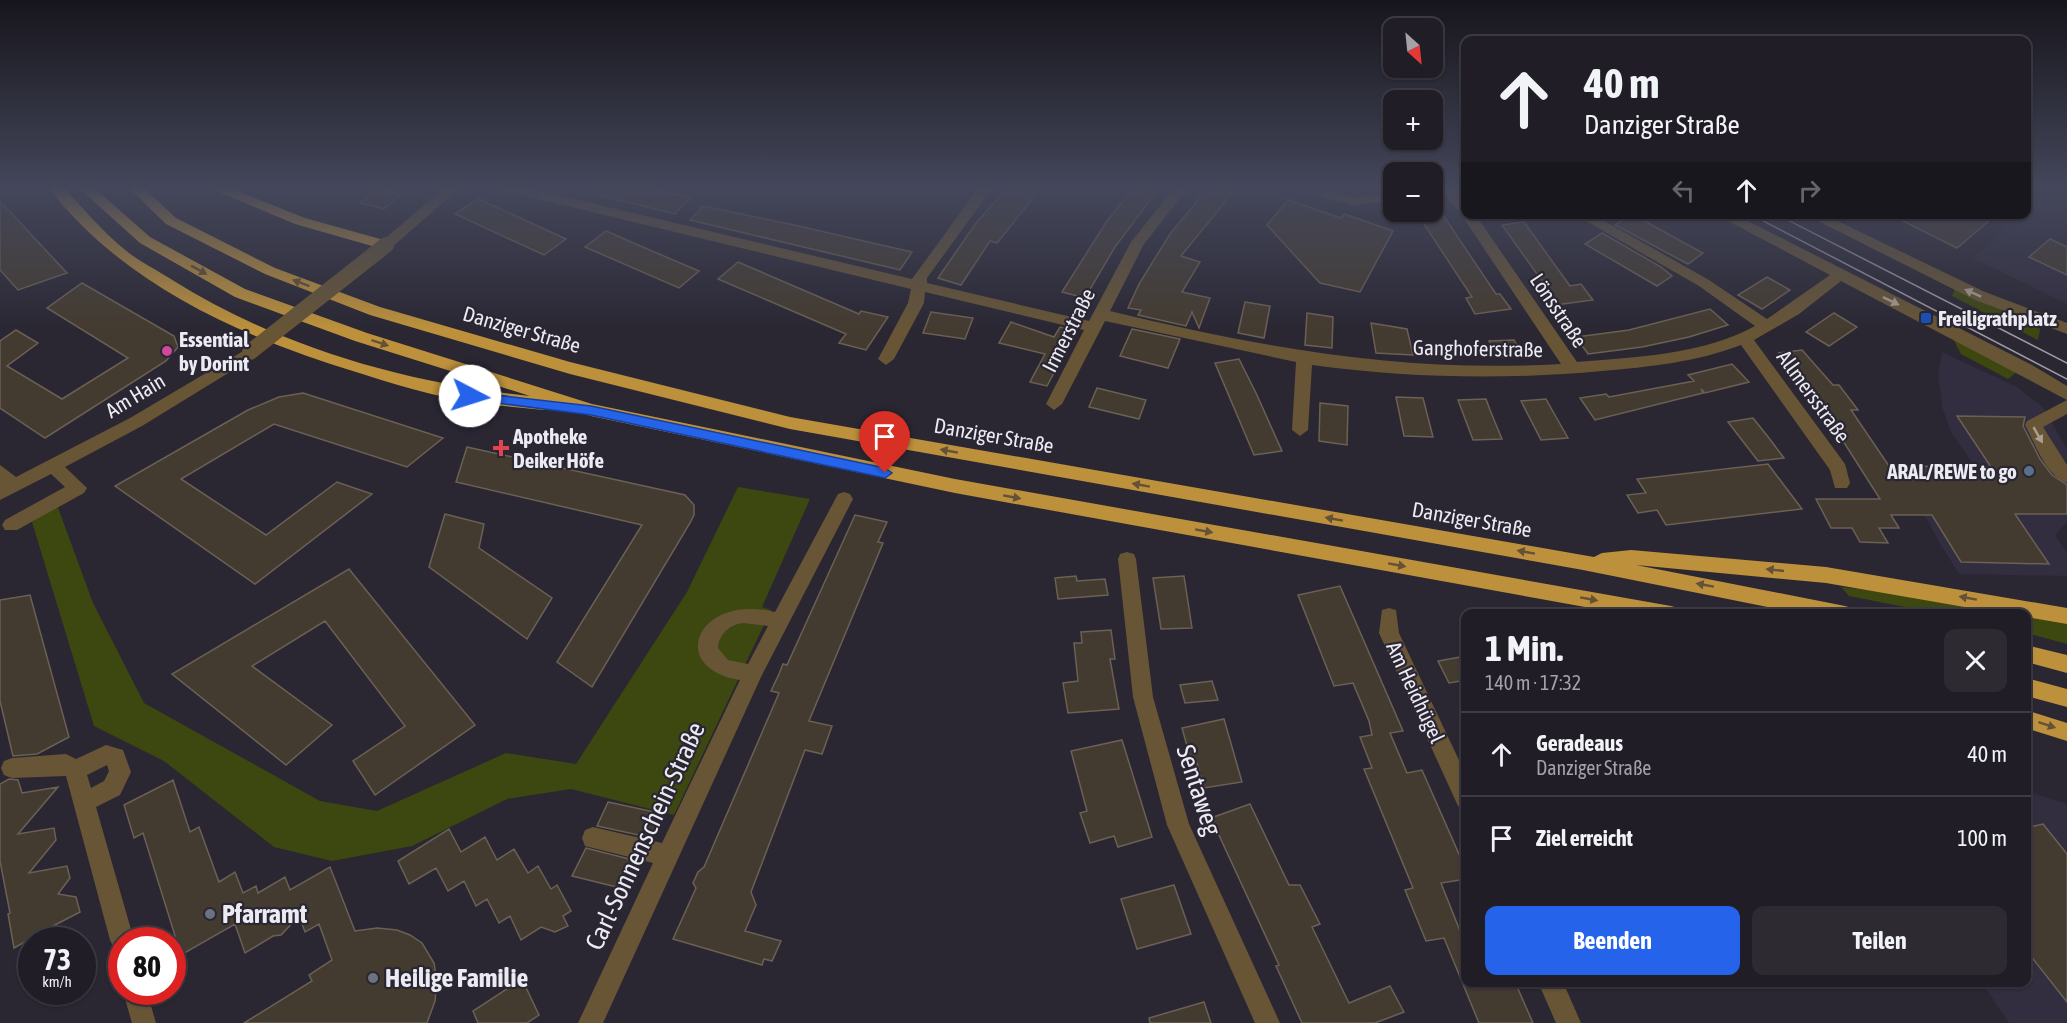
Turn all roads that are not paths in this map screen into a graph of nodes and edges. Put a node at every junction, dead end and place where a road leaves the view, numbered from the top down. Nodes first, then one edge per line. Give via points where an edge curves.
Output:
1 (101, 235) edge
2 (139, 235) edge
3 (198, 235) edge
4 (349, 235) edge
5 (398, 235) edge
6 (702, 235) edge
7 (951, 235) edge
8 (1144, 235) edge
9 (1482, 235) edge
10 (1618, 235) edge
11 (1762, 235) edge
12 (1853, 235) edge
13 (386, 245) junction
14 (1839, 275) junction
15 (918, 287) junction
16 (1096, 320) junction
17 (1766, 326) junction
18 (2067, 329) edge
19 (1744, 338) junction
20 (886, 358) dead end
21 (1304, 358) junction
22 (1574, 369) junction
23 (2067, 394) edge
24 (1054, 404) dead end
25 (2067, 406) edge
26 (591, 410) junction
27 (1300, 430) dead end
28 (54, 466) junction
29 (0, 472) edge
30 (2067, 476) edge
31 (1841, 483) dead end
32 (8, 490) edge
33 (844, 499) dead end
34 (11, 525) dead end
35 (1127, 559) dead end
36 (1583, 562) junction
37 (1643, 609) edge
38 (1820, 609) edge
39 (2028, 609) edge
40 (2031, 610) edge
41 (1389, 616) dead end
42 (2067, 616) edge
43 (781, 621) junction
44 (2031, 654) edge
45 (2067, 664) edge
46 (753, 673) junction
47 (2031, 688) edge
48 (2067, 698) edge
49 (2031, 721) edge
50 (2067, 732) edge
51 (12, 768) dead end
52 (75, 770) junction
53 (1461, 788) edge
54 (85, 802) junction
55 (592, 838) dead end
56 (667, 855) junction
57 (119, 927) edge
58 (1552, 987) edge
59 (139, 1005) edge
60 (144, 1023) edge
61 (590, 1023) edge
62 (1268, 1023) edge
63 (1569, 1023) edge

1 - 26 highway via 119,253 211,311 298,349 403,381 470,396
2 -> 26 highway via 240,293 361,338
36 -> 3 highway, Danziger Straße via 790,423 570,368 375,311 270,271
4 - 13 highway
5 - 13 street, Am Hain
6 - 15 street, Ganghoferstraße
7 - 15 street via 920,277
8 - 16 street, Irmerstraße
9 - 22 street, Lönsstraße
10 - 17 street via 1704,283
11 - 14 street
18 -> 12 street via 1980,296
13 - 28 street, Am Hain, bridge via 250,352 136,422
14 - 17 street, Ganghoferstraße
14 -> 23 street via 2026,369
15 - 16 street, Ganghoferstraße
15 - 20 street via 916,303
16 - 21 street, Ganghoferstraße
16 - 24 street, Irmerstraße
17 - 19 street, Ganghoferstraße
19 - 22 street, Ganghoferstraße via 1637,363
19 - 31 street, Allmersstraße via 1839,469
21 - 22 street, Ganghoferstraße via 1511,373
21 - 27 street
25 -> 30 street via 2033,425 2055,464
26 -> 37 highway via 955,486
28 - 32 street, Am Hain
28 - 34 street via 78,488
29 - 32 street
33 - 43 street, Carl-Sonnenschein-Straße
35 - 62 street, Sentaweg via 1143,697 1178,825
38 -> 36 highway, Danziger Straße
39 -> 36 highway via 1814,574 1631,556
42 -> 40 highway
41 - 53 street, Am Heidhügel via 1389,633
43 - 46 street, Carl-Sonnenschein-Straße
43 - 46 street via 738,616 721,623 709,637 711,656 717,663
44 - 45 highway
46 - 56 street, Carl-Sonnenschein-Straße
47 - 48 highway
49 -> 50 highway
51 - 52 street via 66,764
52 - 54 street
52 - 54 street via 106,755 116,757 120,772 112,788
54 - 57 street
55 - 56 street
56 - 61 street, Carl-Sonnenschein-Straße
58 - 63 street
59 - 60 street

